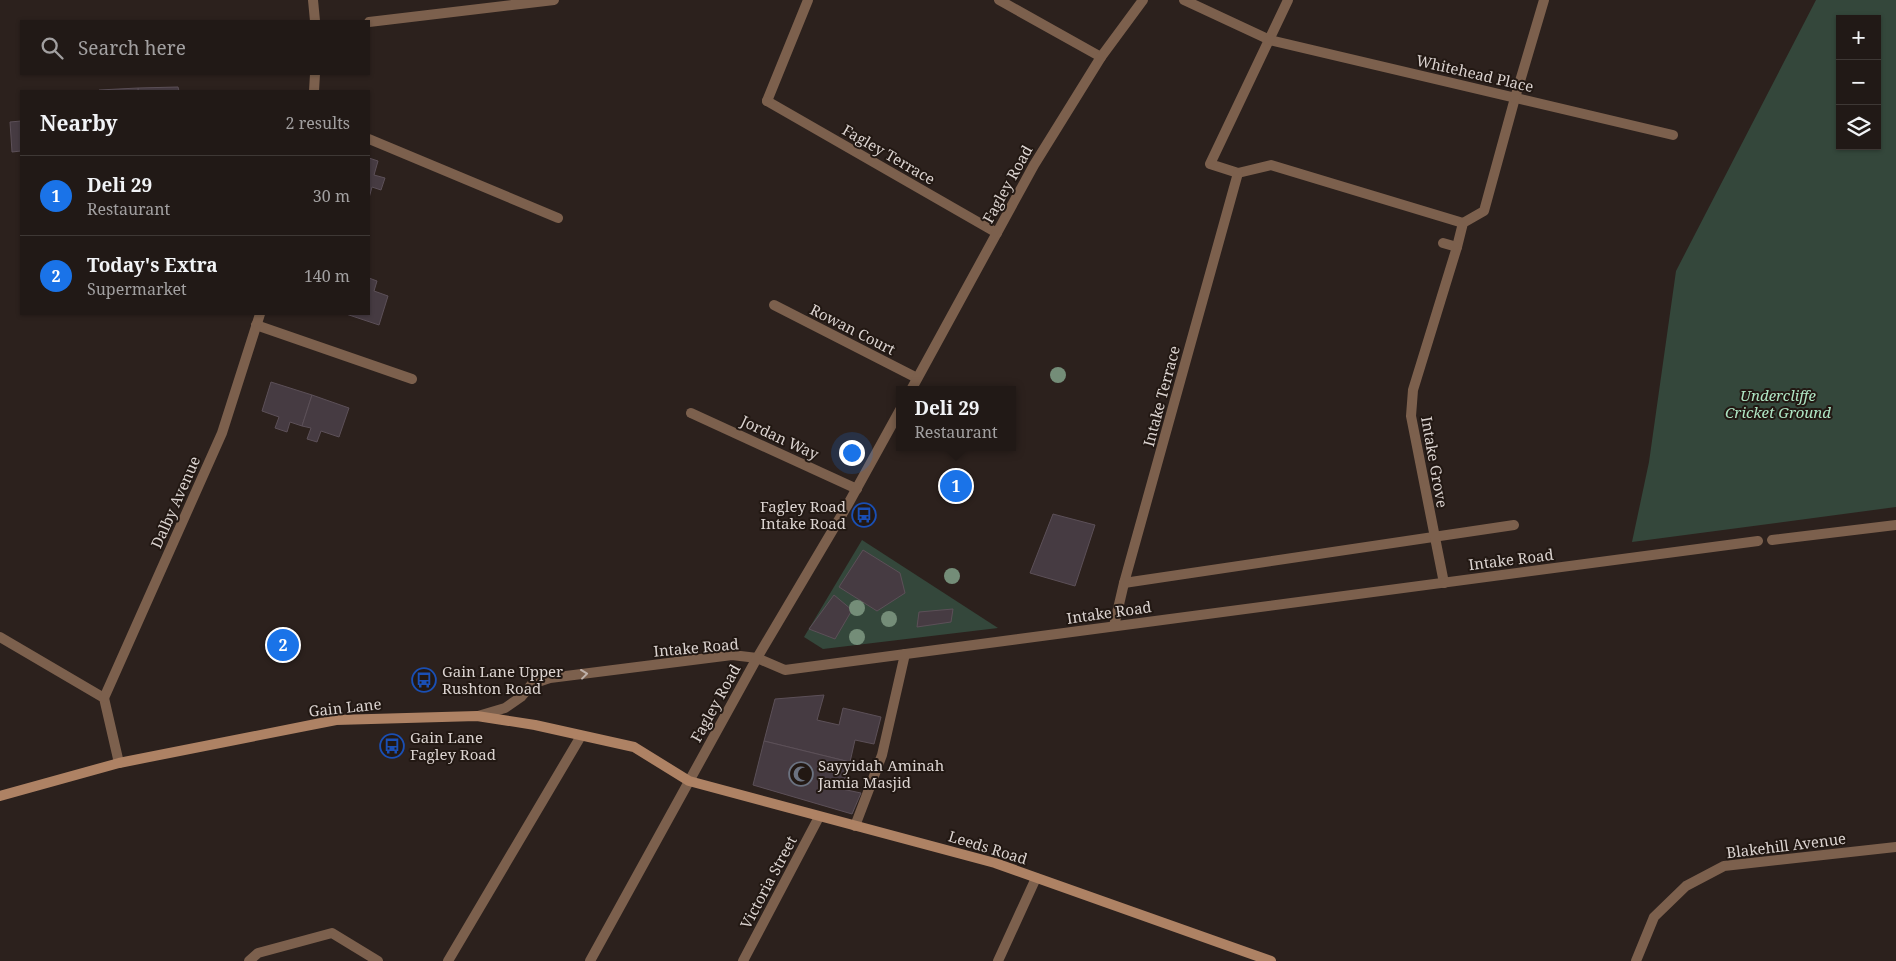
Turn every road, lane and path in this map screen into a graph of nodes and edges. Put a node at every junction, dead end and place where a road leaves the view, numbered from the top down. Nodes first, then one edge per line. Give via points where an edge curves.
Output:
1 (313, 0) edge
2 (554, 0) edge
3 (808, 0) edge
4 (999, 0) edge
5 (1143, 0) edge
6 (1184, 0) edge
7 (1288, 0) edge
8 (1544, 0) edge
9 (315, 20) edge
10 (370, 22) edge
11 (1270, 40) junction
12 (1101, 57) junction
13 (315, 75) edge
14 (314, 90) edge
15 (1515, 98) junction
16 (1673, 135) dead end
17 (370, 139) edge
18 (1238, 174) junction
19 (558, 218) dead end
20 (1463, 223) junction
21 (997, 233) junction
22 (1443, 243) dead end
23 (1457, 247) junction
24 (774, 305) dead end
25 (260, 315) edge
26 (256, 325) junction
27 (917, 378) junction
28 (412, 379) dead end
29 (913, 386) edge
30 (691, 413) dead end
31 (896, 417) edge
32 (857, 490) junction
33 (1514, 525) dead end
34 (1896, 525) edge
35 (1434, 537) junction
36 (1772, 540) dead end
37 (1758, 541) dead end
38 (1124, 582) junction
39 (1444, 582) junction
40 (1114, 626) junction
41 (0, 637) edge
42 (905, 654) junction
43 (757, 658) junction
44 (104, 698) junction
45 (477, 716) junction
46 (581, 736) junction
47 (119, 763) junction
48 (689, 781) junction
49 (0, 796) edge
50 (819, 816) junction
51 (855, 826) junction
52 (1896, 847) edge
53 (1036, 878) junction
54 (248, 961) edge
55 (378, 961) edge
56 (448, 961) edge
57 (590, 961) edge
58 (743, 961) edge
59 (998, 961) edge
60 (1271, 961) edge
61 (1636, 961) edge

1 - 9 street
2 - 10 street
3 - 21 street, Fagley Terrace via 767,101
4 - 12 street
5 - 12 street, Fagley Road
6 - 11 street, Whitehead Place
7 - 11 street
8 - 15 street
11 - 15 street, Whitehead Place
11 - 18 street via 1210,164
12 - 21 street, Fagley Road via 1034,165
13 - 14 street
15 - 16 street, Whitehead Place
15 - 20 street via 1484,211
17 - 19 street
18 - 20 street via 1271,165
18 - 38 street, Intake Terrace
20 - 23 street, Intake Grove
21 - 27 street, Fagley Road
22 - 23 street
23 - 35 street, Intake Grove via 1414,390 1411,416
24 - 27 street, Rowan Court
25 - 26 street, Dalby Avenue
26 - 28 street
26 - 44 street, Dalby Avenue via 222,433
27 - 29 street, Fagley Road
30 - 32 street, Jordan Way
31 - 32 street, Fagley Road
32 - 43 street, Fagley Road
33 - 35 street, Intake Road
34 - 36 street
35 - 38 street, Intake Road
35 - 39 street, Intake Grove
37 - 39 street, Intake Road
38 - 40 street, Intake Terrace
39 - 40 street, Intake Road
40 - 42 street, Intake Road
41 - 44 street
42 - 43 street, Intake Road via 785,670
42 - 51 street via 882,755
45 -> 43 street, Intake Road via 505,708 532,684 550,678 732,655
43 - 48 street, Fagley Road
44 - 47 street
45 - 46 street, Gain Lane
45 - 47 street, Gain Lane via 336,720
46 - 48 street, Gain Lane via 634,747
46 - 56 street
47 - 49 street, Gain Lane
48 - 50 street, Leeds Road
48 - 57 street, Fagley Road
50 - 51 street, Leeds Road
50 - 58 street, Victoria Street
51 - 53 street, Leeds Road via 995,863
52 - 61 street, Blakehill Avenue via 1724,866 1686,886 1654,917
53 - 59 street
53 - 60 street, Leeds Road
54 - 55 street via 258,953 332,932

